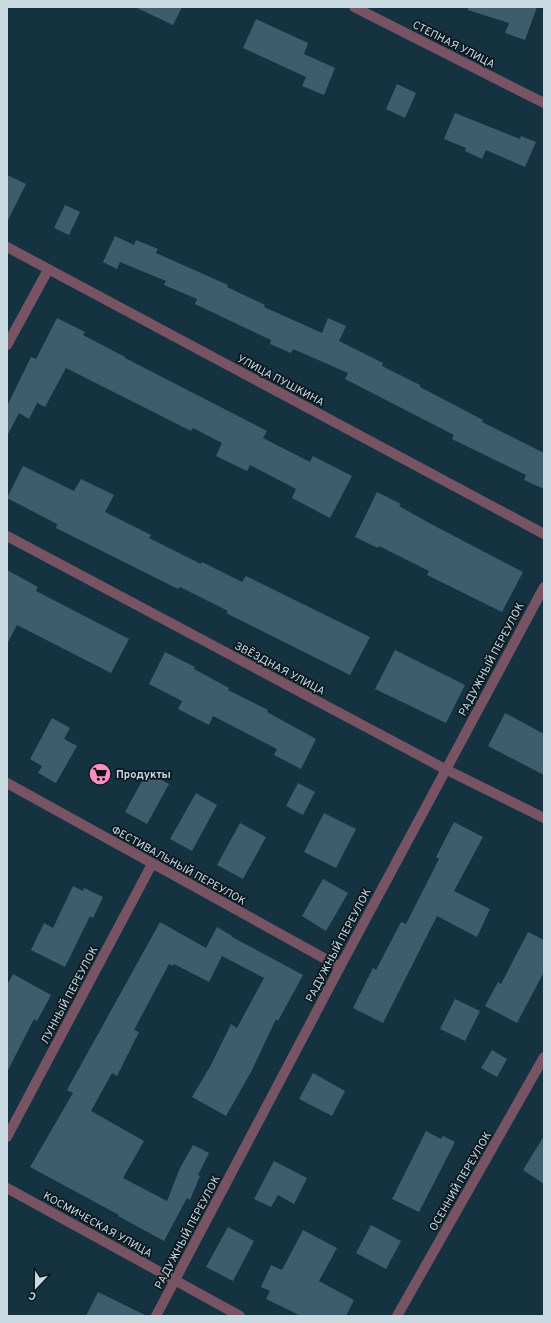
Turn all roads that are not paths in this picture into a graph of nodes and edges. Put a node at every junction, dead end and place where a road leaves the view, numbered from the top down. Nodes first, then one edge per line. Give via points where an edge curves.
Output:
1 (354, 7) edge
2 (544, 103) edge
3 (7, 247) edge
4 (48, 270) junction
5 (7, 345) edge
6 (544, 534) edge
7 (7, 536) edge
8 (544, 586) edge
9 (445, 769) junction
10 (7, 783) edge
11 (544, 818) edge
12 (152, 864) junction
13 (340, 966) junction
14 (544, 1057) edge
15 (7, 1137) edge
16 (7, 1188) edge
17 (176, 1281) junction
18 (156, 1316) edge
19 (240, 1316) edge
20 (397, 1316) edge

1 - 2 street, СТЕПНАЯ УЛИЦА
3 - 4 street, УЛИЦА ПУШКИНА
4 - 5 street
4 - 6 street, УЛИЦА ПУШКИНА
7 - 9 street, ЗВЁЗДНАЯ УЛИЦА
8 - 9 street, РАДУЖНЫЙ ПЕРЕУЛОК
9 - 11 street, ЗВЁЗДНАЯ УЛИЦА
9 - 13 street, РАДУЖНЫЙ ПЕРЕУЛОК
10 - 12 street, ФЕСТИВАЛЬНЫЙ ПЕРЕУЛОК
12 - 13 street, ФЕСТИВАЛЬНЫЙ ПЕРЕУЛОК
12 - 15 street, ЛУННЫЙ ПЕРЕУЛОК
13 - 17 street, РАДУЖНЫЙ ПЕРЕУЛОК
14 - 20 street, ОСЕННИЙ ПЕРЕУЛОК
16 - 17 street, КОСМИЧЕСКАЯ УЛИЦА
17 - 18 street, РАДУЖНЫЙ ПЕРЕУЛОК
17 - 19 street, КОСМИЧЕСКАЯ УЛИЦА

